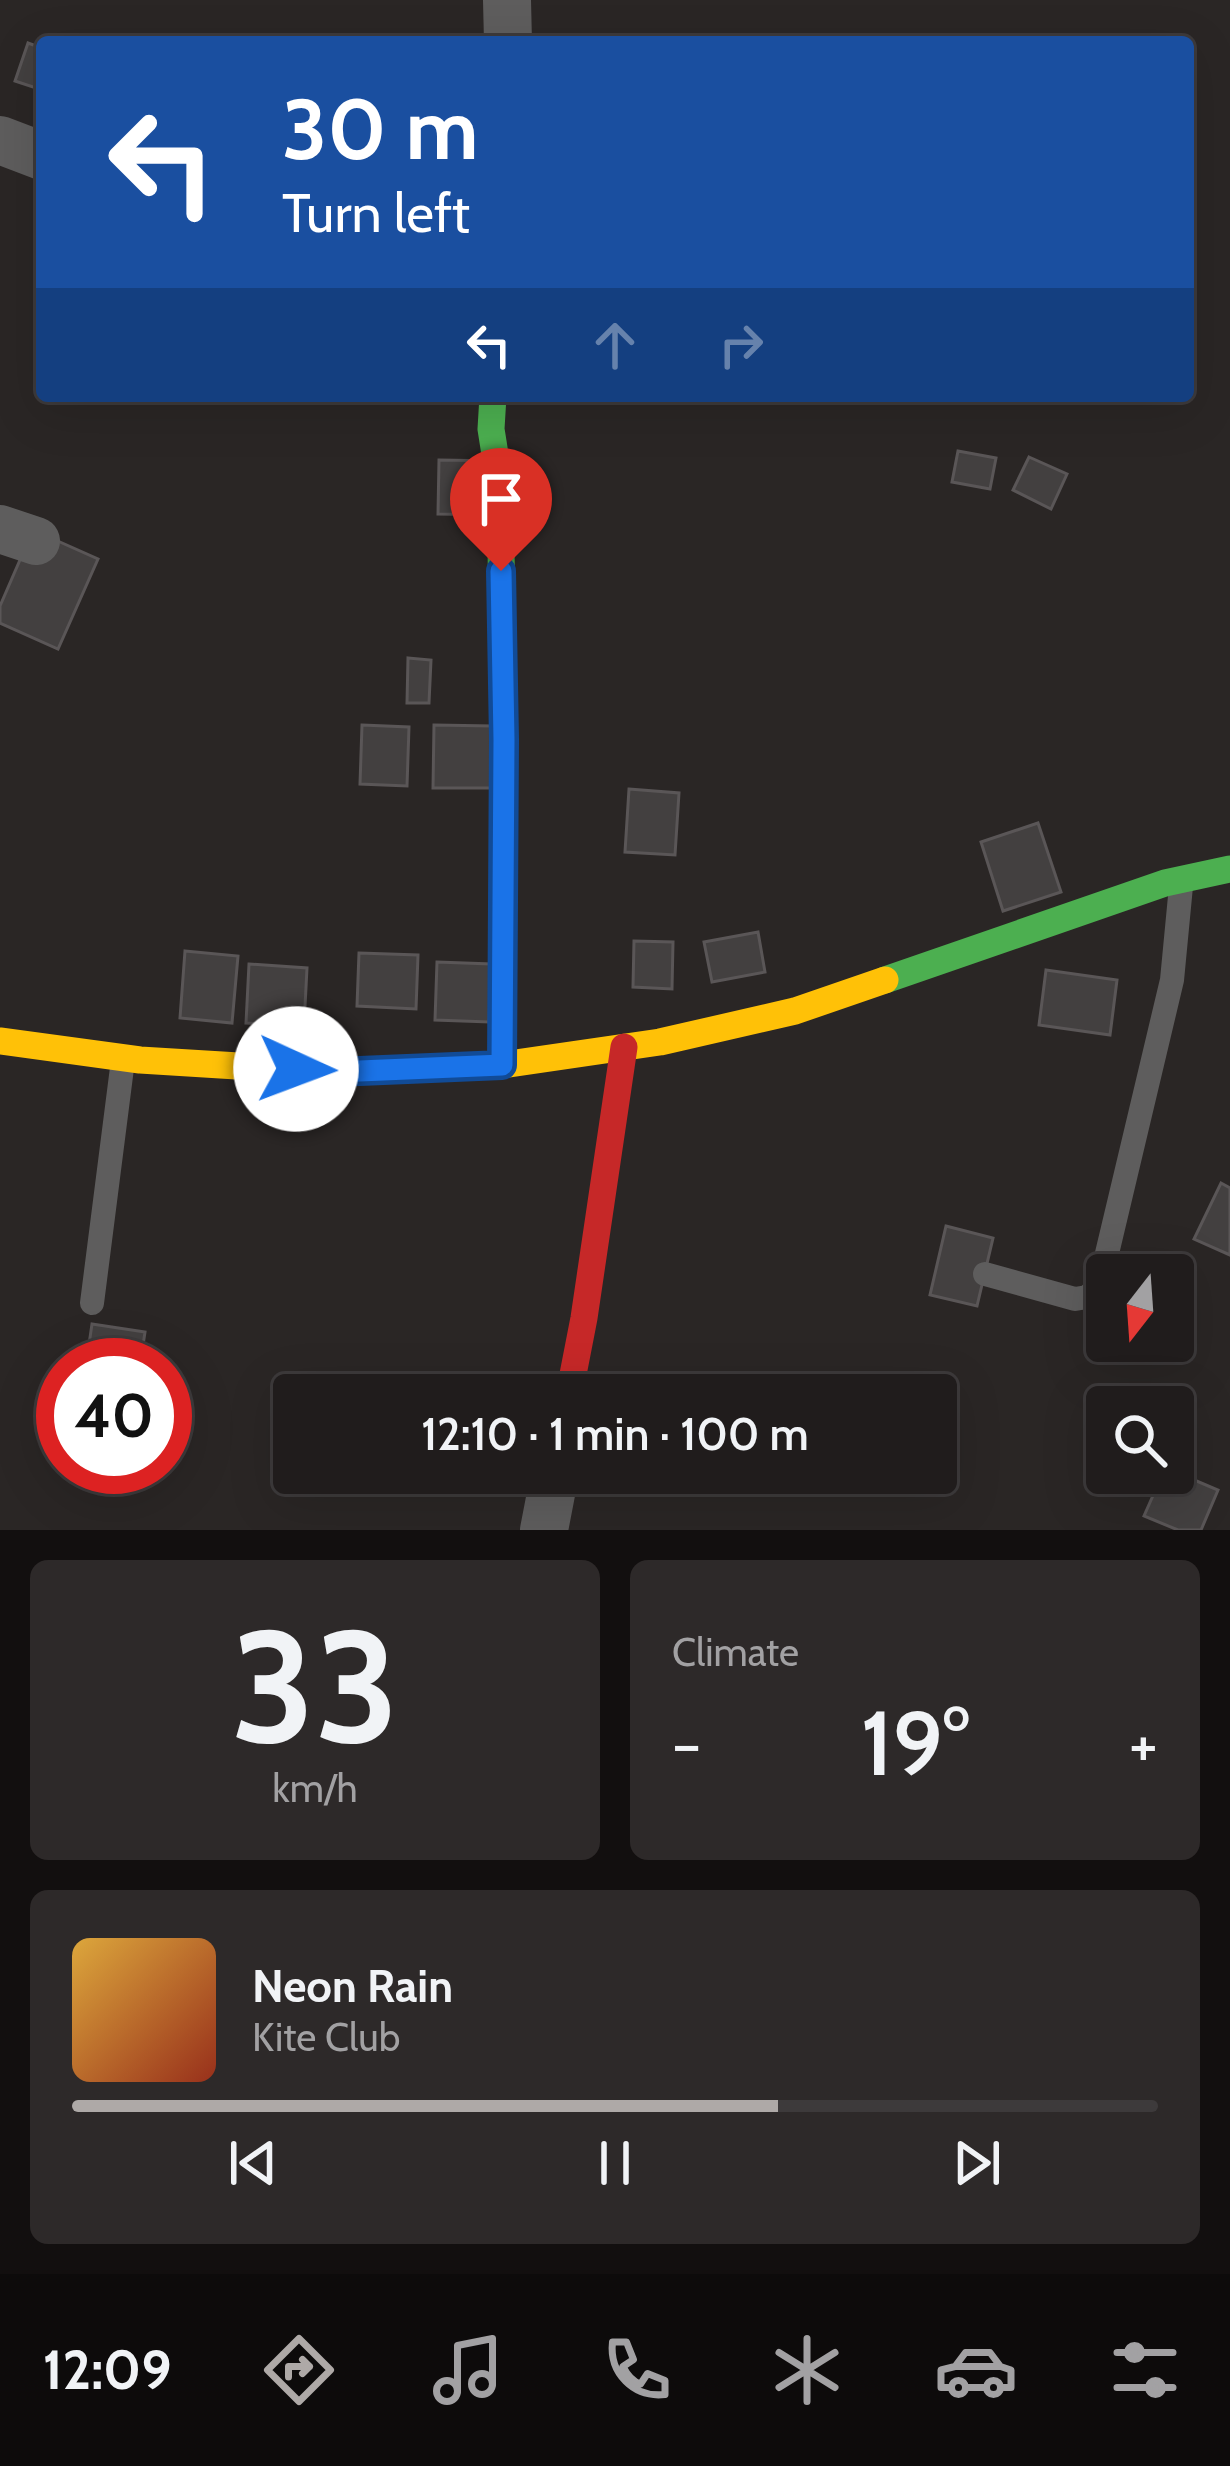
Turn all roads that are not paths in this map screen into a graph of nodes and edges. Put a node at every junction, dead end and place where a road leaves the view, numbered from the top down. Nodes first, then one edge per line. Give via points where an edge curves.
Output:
1 (507, 0) edge
2 (508, 36) edge
3 (0, 140) edge
4 (36, 154) edge
5 (493, 402) edge
6 (1230, 869) edge
7 (1181, 880) junction
8 (0, 1041) edge
9 (624, 1047) junction
10 (123, 1058) junction
11 (502, 1065) junction
12 (985, 1274) dead end
13 (92, 1303) dead end
14 (573, 1374) edge
15 (551, 1494) edge
16 (544, 1530) edge

1 - 2 street
3 - 4 street
5 - 11 street via 504,740
6 - 7 street
7 - 9 street via 795,1010
7 - 12 lane via 1172,980 1099,1286 1075,1299
8 - 10 street
9 - 11 street
9 - 14 street
10 - 11 street via 336,1072
10 - 13 lane
15 - 16 street

